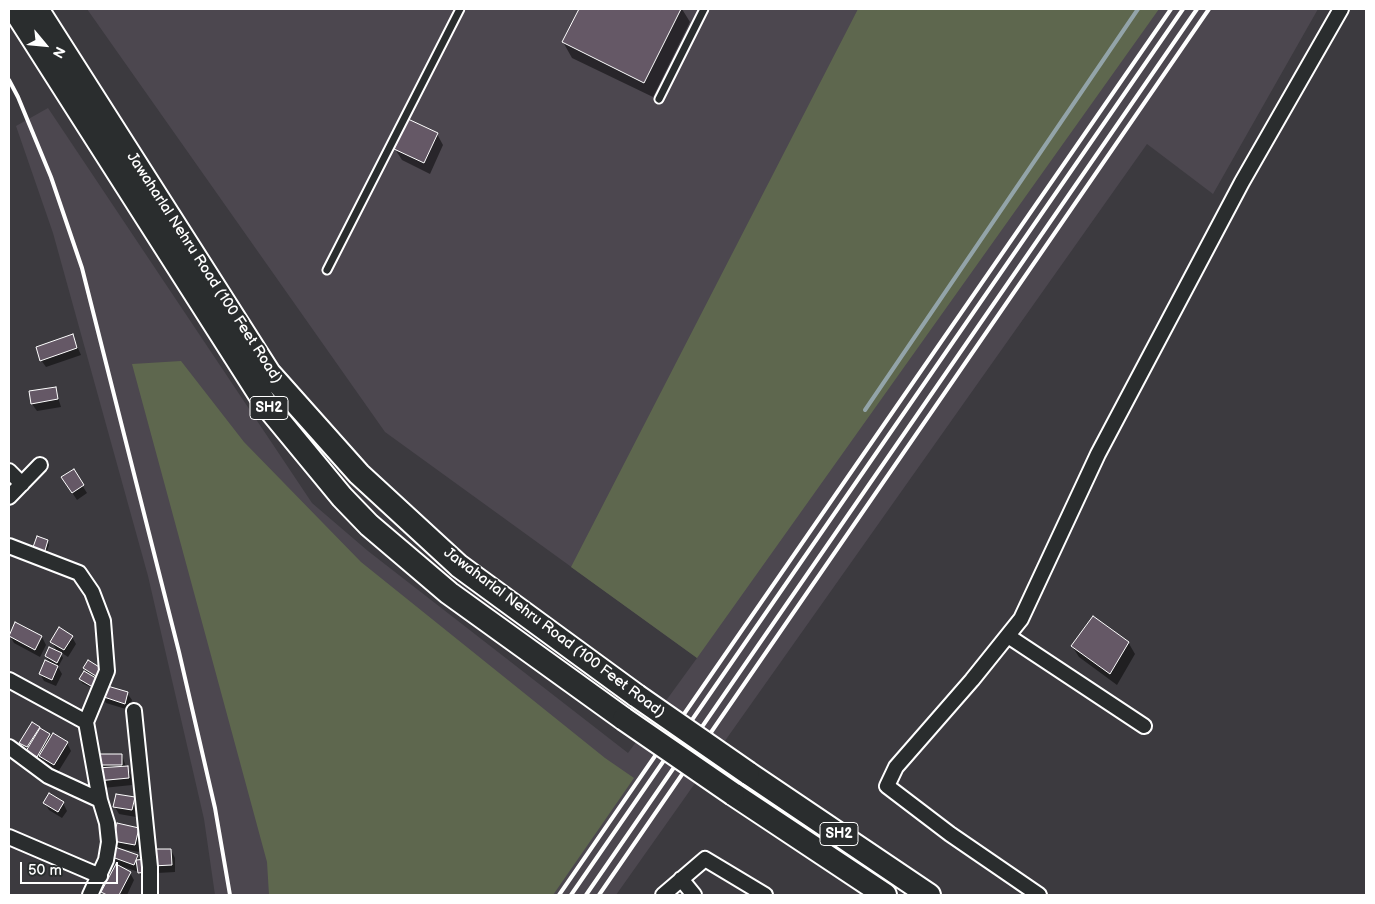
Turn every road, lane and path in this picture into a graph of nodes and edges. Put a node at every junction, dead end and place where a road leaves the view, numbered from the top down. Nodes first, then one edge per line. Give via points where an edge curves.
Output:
1 (14, 9) edge
2 (37, 9) edge
3 (460, 9) edge
4 (704, 9) edge
5 (1341, 9) edge
6 (658, 99) dead end
7 (327, 270) dead end
8 (40, 465) dead end
9 (9, 471) edge
10 (22, 484) junction
11 (9, 497) edge
12 (9, 546) edge
13 (1008, 636) junction
14 (9, 680) edge
15 (134, 711) dead end
16 (86, 722) junction
17 (1144, 726) dead end
18 (9, 747) edge
19 (100, 800) junction
20 (9, 837) edge
21 (100, 876) junction
22 (681, 879) junction
23 (90, 895) edge
24 (150, 895) edge
25 (663, 895) edge
26 (694, 895) edge
27 (765, 895) edge
28 (885, 895) edge
29 (930, 895) edge
30 (1039, 895) edge

1 - 28 main road, Jawaharlal Nehru Road (100 Feet Road) / SH2, bridge via 267,406 369,525 449,593 624,719
2 - 29 main road, Jawaharlal Nehru Road (100 Feet Road) / SH2, bridge via 269,373 359,474 459,566 637,696
3 - 7 lane
4 - 6 lane
5 - 13 street via 1242,182 1098,454 1021,619
8 - 10 street
9 - 10 street
10 - 11 street
12 - 16 street via 79,573 92,592 103,621 106,670
13 - 17 street
13 - 30 street via 896,767 887,786
14 - 16 street
15 - 24 street
16 - 19 street
18 - 19 street via 48,776
19 - 21 street via 108,823 109,842
20 - 21 street
21 - 23 street
22 - 25 street
22 - 26 street
22 - 27 street via 705,859

